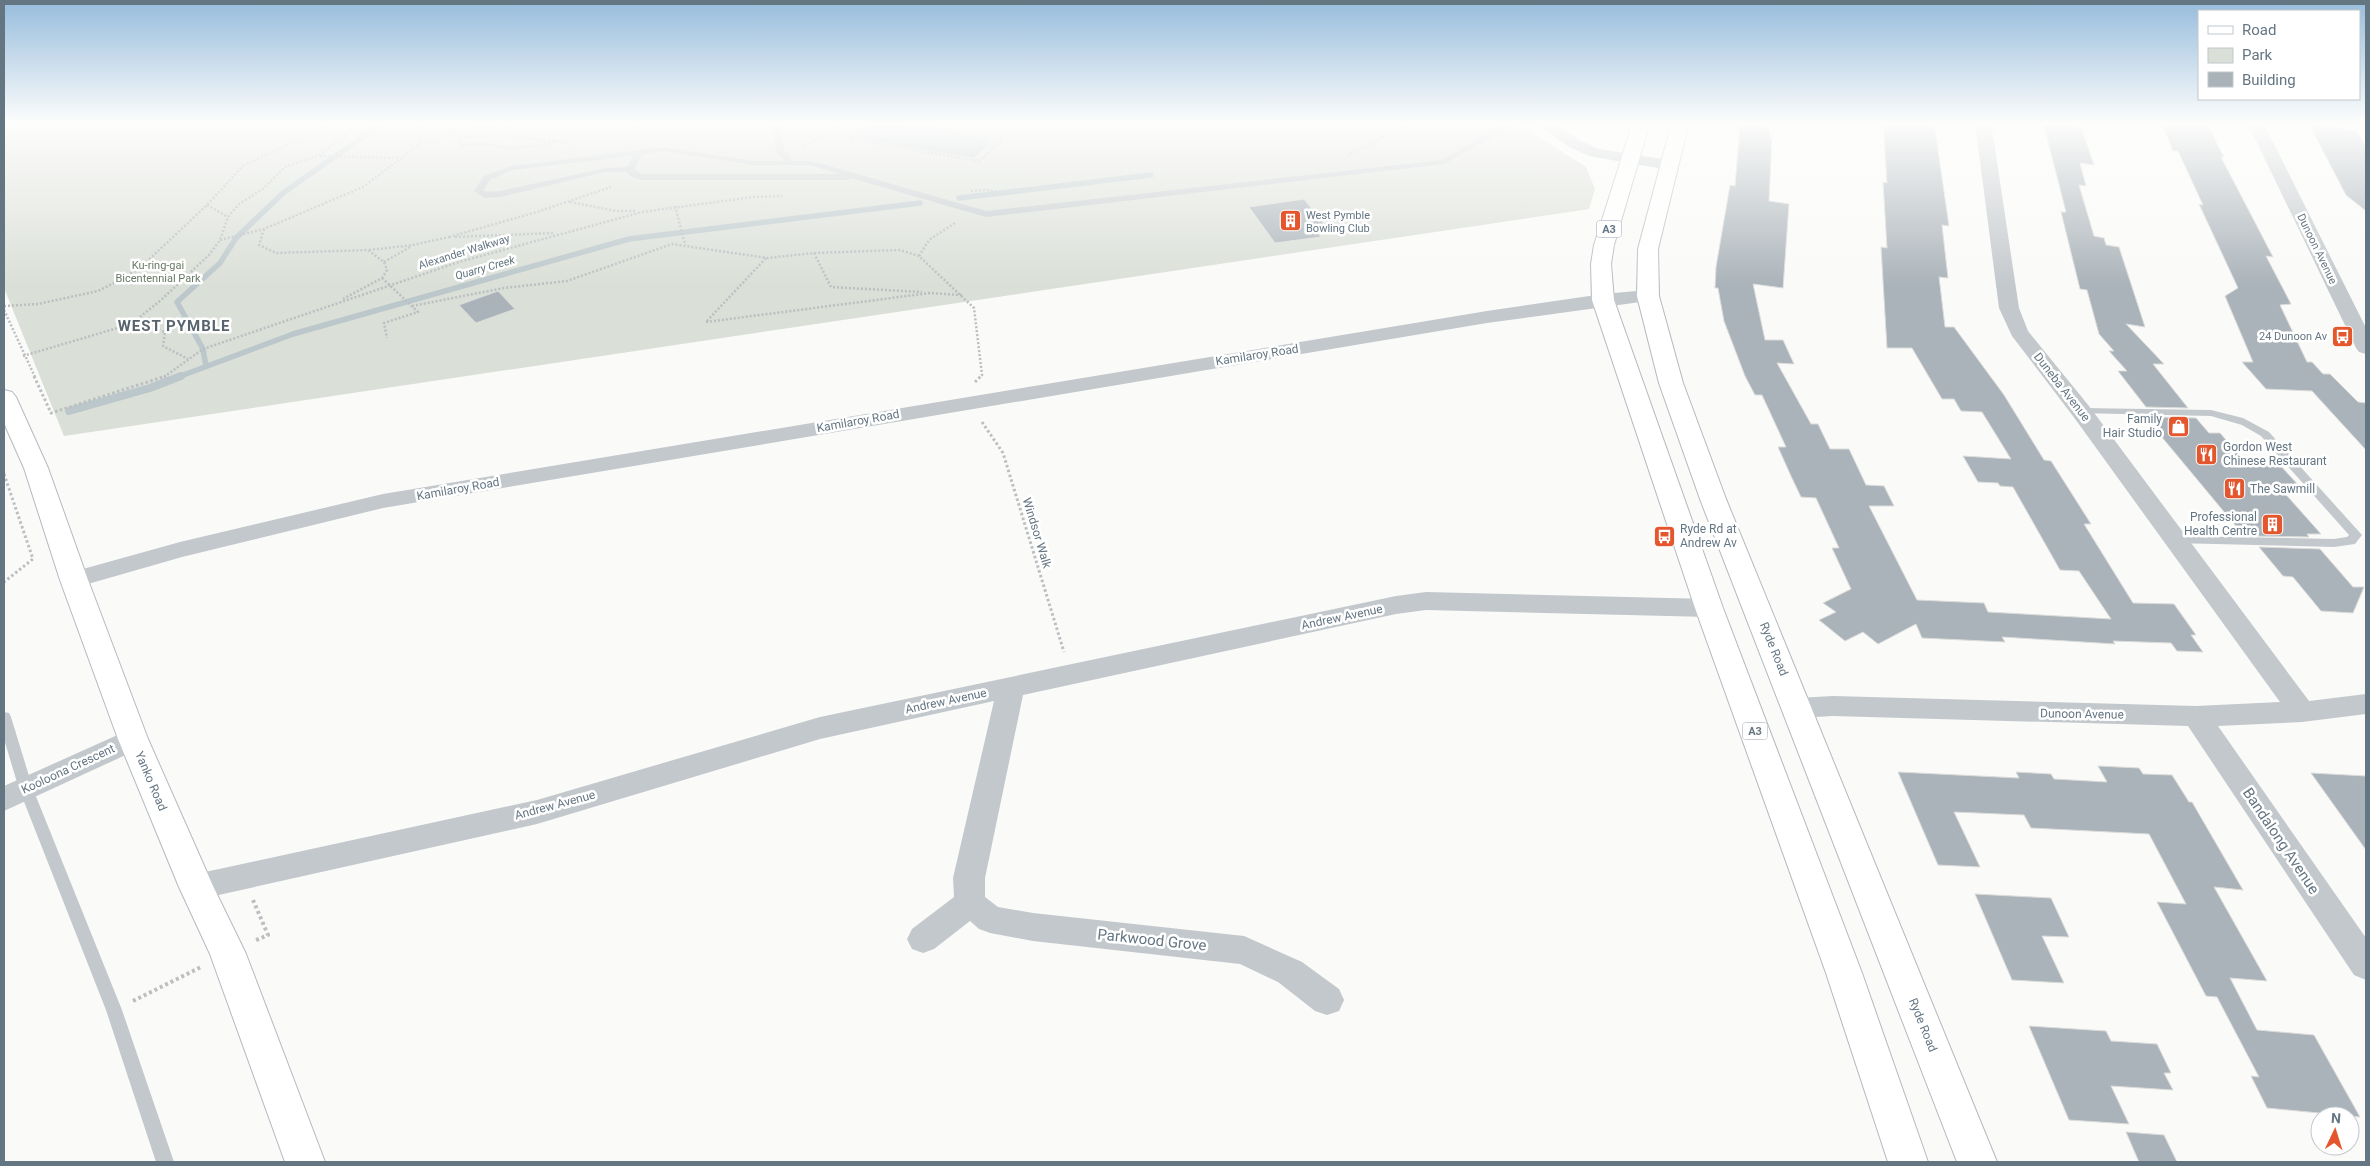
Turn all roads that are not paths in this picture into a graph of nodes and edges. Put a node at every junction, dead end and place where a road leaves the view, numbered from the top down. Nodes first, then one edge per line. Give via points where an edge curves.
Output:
1 (490, 176) edge
2 (578, 176) edge
3 (640, 176) edge
4 (767, 176) edge
5 (857, 176) edge
6 (1317, 176) edge
7 (1625, 176) edge
8 (1666, 176) edge
9 (1990, 176) edge
10 (2282, 176) edge
11 (1648, 296) junction
12 (1603, 300) junction
13 (2366, 348) edge
14 (4, 398) edge
15 (2081, 411) junction
16 (2177, 540) junction
17 (74, 580) junction
18 (1709, 608) junction
19 (1010, 688) junction
20 (2366, 704) edge
21 (1798, 708) junction
22 (2302, 712) junction
23 (2196, 716) junction
24 (4, 717) edge
25 (133, 739) junction
26 (15, 794) edge
27 (196, 887) junction
28 (970, 903) junction
29 (923, 939) dead end
30 (2366, 965) edge
31 (1327, 1000) dead end
32 (165, 1162) edge
33 (305, 1162) edge
34 (1908, 1162) edge
35 (1977, 1162) edge

1 - 2 lane via 478,190 485,195
3 - 4 lane
5 - 6 lane via 986,214
7 - 12 main road, A3 via 1604,245 1601,264
8 - 11 main road, Ryde Road via 1648,249
9 - 15 street, Duneba Avenue via 2012,319
10 - 13 street, Dunoon Avenue
11 - 12 street, Kamilaroy Road
11 - 21 main road, Ryde Road via 1671,384
12 - 17 street, Kamilaroy Road via 382,501 180,550
12 - 18 main road, A3
14 - 17 main road, Yanko Road via 36,468
15 - 16 street, Duneba Avenue
15 - 16 lane via 2211,413 2231,416 2250,424 2265,434 2356,535 2351,541 2334,543
16 - 22 street, Duneba Avenue
17 - 25 main road, Yanko Road
18 - 19 street, Andrew Avenue via 1426,601
18 - 34 main road, A3 via 1844,973
19 - 27 street, Andrew Avenue via 820,728 537,812
19 - 28 street via 969,878
20 - 22 street, Dunoon Avenue
21 - 23 street, Dunoon Avenue via 1833,706
21 - 35 main road, Ryde Road
22 - 23 street, Dunoon Avenue
23 - 30 street, Bandalong Avenue
24 - 26 lane
25 - 26 street, Kooloona Crescent
25 - 27 main road, Yanko Road
26 - 32 lane via 114,1010
27 - 33 main road, Yanko Road via 228,954
28 - 29 street
28 - 31 street, Parkwood Grove via 990,919 1033,927 1244,950 1290,972

